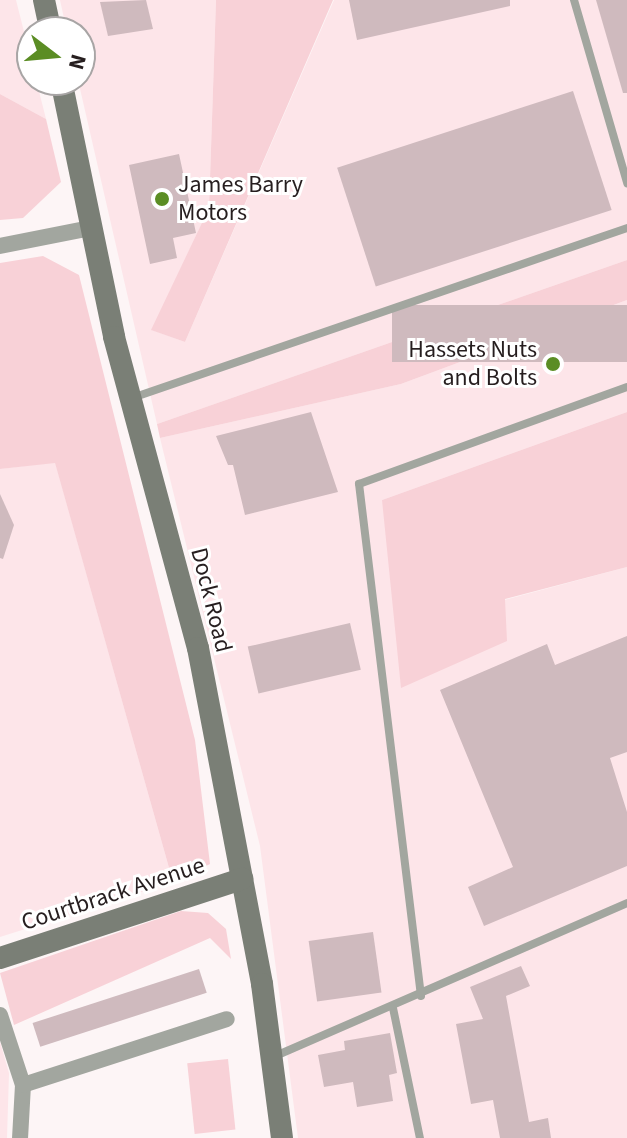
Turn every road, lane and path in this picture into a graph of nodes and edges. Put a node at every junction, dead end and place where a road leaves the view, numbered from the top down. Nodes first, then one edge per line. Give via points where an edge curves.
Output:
1 (574, 0) edge
2 (64, 96) edge
3 (627, 183) edge
4 (91, 228) junction
5 (627, 228) edge
6 (0, 246) edge
7 (627, 387) edge
8 (131, 398) junction
9 (242, 879) junction
10 (627, 903) edge
11 (0, 958) edge
12 (421, 996) junction
13 (393, 1008) junction
14 (0, 1015) edge
15 (227, 1019) dead end
16 (273, 1057) junction
17 (23, 1085) junction
18 (20, 1138) edge
19 (282, 1138) edge
20 (420, 1138) edge

1 - 3 lane
2 - 4 main road, Dock Road
4 - 6 street
4 - 8 main road, Dock Road
5 - 8 lane
7 - 12 lane via 359,484
8 - 9 main road, Dock Road via 198,648
9 - 11 main road, Courtbrack Avenue
9 - 16 main road, Dock Road
10 - 12 lane via 508,950
12 - 13 lane
13 - 16 lane
13 - 20 lane
14 - 17 street
15 - 17 street
16 - 19 main road, Dock Road
17 - 18 street

